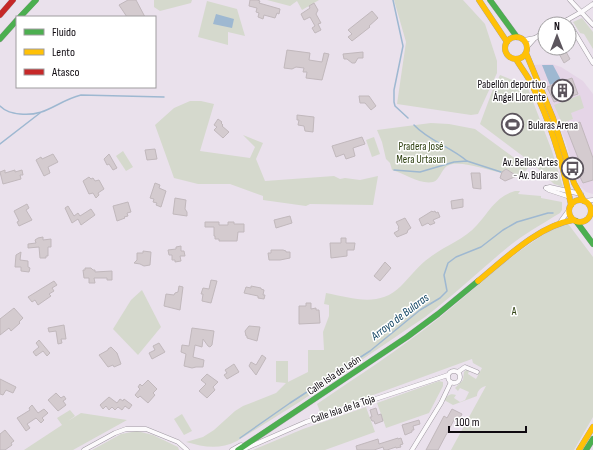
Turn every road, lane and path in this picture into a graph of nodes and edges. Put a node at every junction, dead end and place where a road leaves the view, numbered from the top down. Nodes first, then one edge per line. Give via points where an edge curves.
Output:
1 (13, 0) edge
2 (36, 0) edge
3 (479, 0) edge
4 (490, 0) edge
5 (570, 0) edge
6 (593, 4) edge
7 (582, 12) junction
8 (0, 15) edge
9 (21, 16) edge
10 (574, 16) edge
11 (16, 21) edge
12 (593, 25) edge
13 (517, 37) junction
14 (577, 37) edge
15 (535, 38) joint
16 (0, 39) edge
17 (524, 40) junction
18 (507, 42) junction
19 (527, 50) junction
20 (516, 59) junction
21 (593, 63) edge
22 (569, 194) junction
23 (581, 194) junction
24 (593, 200) edge
25 (584, 201) junction
26 (570, 208) junction
27 (592, 213) edge
28 (561, 221) junction
29 (575, 221) junction
30 (593, 244) edge
31 (458, 372) junction
32 (477, 372) dead end
33 (448, 375) junction
34 (451, 382) junction
35 (593, 427) edge
36 (593, 439) edge
37 (249, 442) junction
38 (185, 449) edge
39 (84, 450) edge
40 (232, 450) edge
41 (238, 450) edge
42 (242, 450) edge
43 (412, 450) edge
44 (579, 450) edge
45 (586, 450) edge

1 - 8 main road
2 - 9 main road
3 - 18 main road
4 - 13 main road
5 - 7 street
6 - 7 street
7 - 10 street
7 - 12 street
11 - 16 main road
13 - 17 main road
13 - 18 main road
14 - 21 street
15 - 17 street
15 - 19 street
17 - 19 main road
18 - 20 main road via 507,53
19 - 20 main road via 522,57
19 - 23 main road via 530,65 553,118 574,184
20 - 22 main road via 540,104 564,171
22 - 23 street
22 - 26 main road
23 - 25 main road
24 - 25 street
25 - 26 main road via 577,201
25 - 27 main road
26 - 28 street, Calle Isla de León
26 - 29 main road via 571,217
27 - 29 main road via 584,221
28 - 29 main road, Calle Isla de León
28 - 37 main road, Calle Isla de León via 510,255 420,328
29 - 30 main road
31 - 32 street via 465,367
31 - 33 street via 452,371
31 - 34 street via 459,381
33 - 34 street
33 - 42 street, Calle Isla de la Toja via 306,422
34 - 43 street
35 - 44 main road
36 - 45 main road
37 - 40 street, Calle Isla de León
37 - 41 main road, Calle Isla de León
38 - 39 street via 178,442 146,429 126,429

